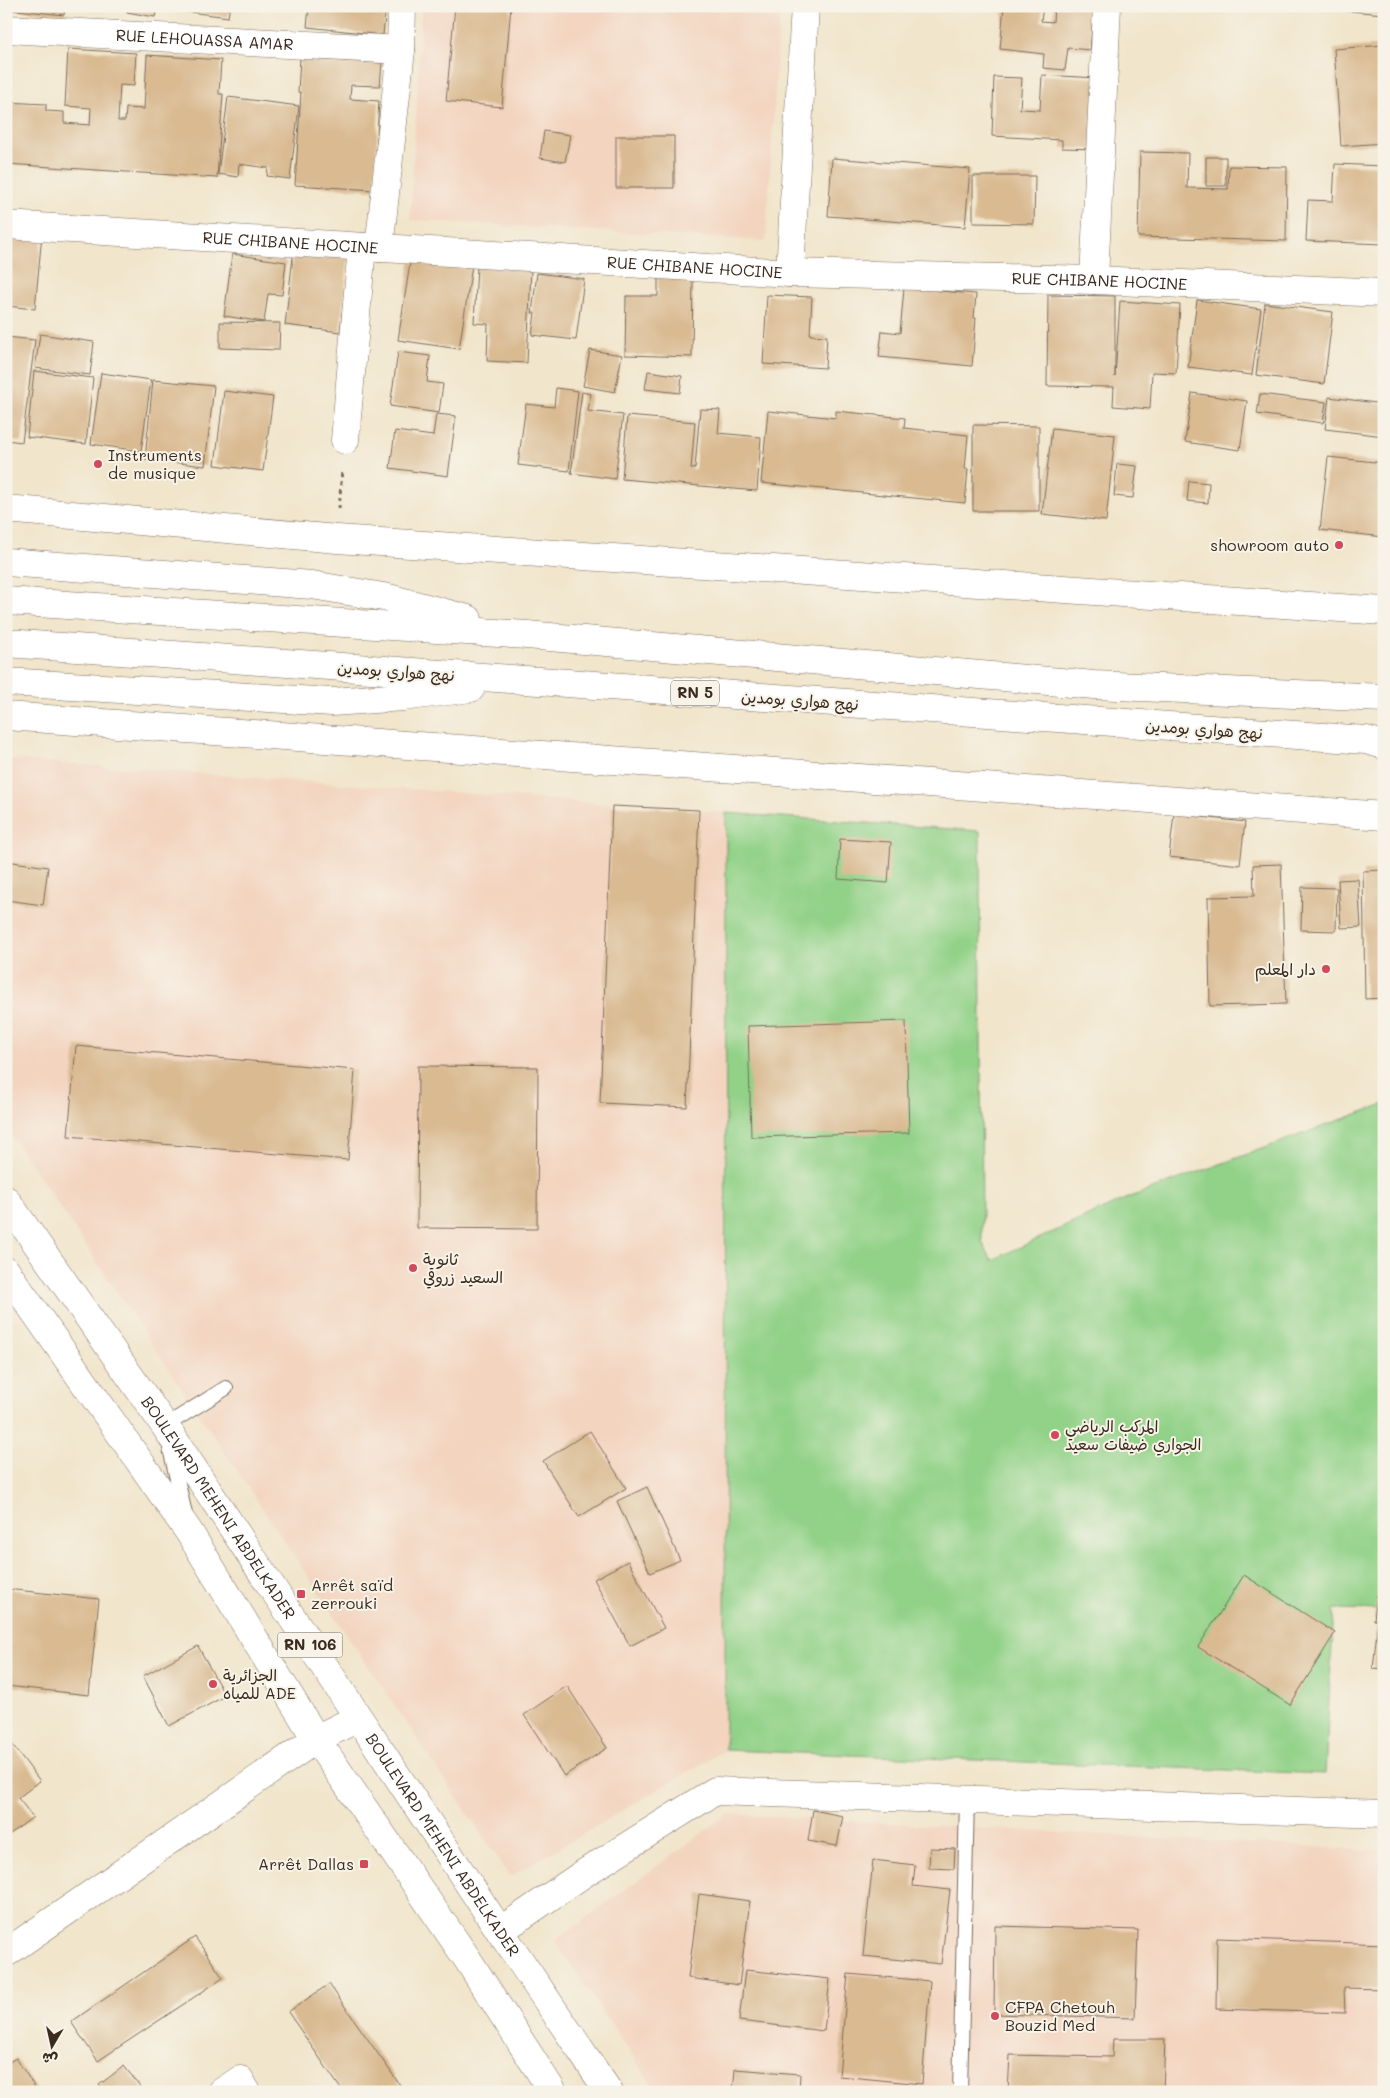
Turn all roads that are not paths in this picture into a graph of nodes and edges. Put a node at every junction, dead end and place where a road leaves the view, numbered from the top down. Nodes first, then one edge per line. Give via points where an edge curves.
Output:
1 (402, 6) edge
2 (805, 6) edge
3 (1107, 6) edge
4 (6, 29) edge
5 (401, 50) junction
6 (6, 225) edge
7 (370, 247) junction
8 (790, 273) junction
9 (1094, 280) junction
10 (1384, 293) edge
11 (345, 440) road end
12 (6, 509) edge
13 (6, 562) edge
14 (6, 601) edge
15 (1384, 611) edge
16 (527, 635) junction
17 (6, 643) edge
18 (524, 680) junction
19 (6, 682) edge
20 (1384, 698) edge
21 (6, 716) edge
22 (1384, 745) edge
23 (1384, 816) edge
24 (6, 1200) edge
25 (6, 1271) edge
26 (226, 1388) dead end
27 (165, 1426) junction
28 (189, 1532) junction
29 (358, 1718) junction
30 (316, 1739) junction
31 (967, 1800) junction
32 (1384, 1814) edge
33 (500, 1932) junction
34 (6, 1953) edge
35 (222, 2092) edge
36 (247, 2092) edge
37 (553, 2092) edge
38 (609, 2092) edge
39 (960, 2092) edge

1 - 5 street
2 - 8 street
3 - 9 street
4 - 5 street, RUE LEHOUASSA AMAR
5 - 7 street
6 - 7 street, RUE CHIBANE HOCINE
7 - 8 street, RUE CHIBANE HOCINE
7 - 11 street
8 - 9 street, RUE CHIBANE HOCINE
9 - 10 street, RUE CHIBANE HOCINE
12 - 15 street via 337,539
13 - 16 street via 312,585 389,598
14 - 16 street
16 - 20 street via 1094,685
17 - 18 street, نهج هواري بومدين / RN 5
18 - 19 street via 403,698 332,702
18 - 22 street, نهج هواري بومدين / RN 5 via 1356,740
21 - 23 street
24 - 27 street, BOULEVARD MEHENI ABDELKADER / RN 106
25 - 28 street, RN 106
26 - 27 lane
27 - 28 lane
27 - 29 street, BOULEVARD MEHENI ABDELKADER / RN 106
28 - 30 street, RN 106
29 - 30 street
29 - 33 street, BOULEVARD MEHENI ABDELKADER / RN 106
30 - 34 street
30 - 37 street, RN 106 via 466,1957
31 - 32 street
31 - 33 street via 715,1791 586,1872
31 - 39 lane
33 - 38 street, BOULEVARD MEHENI ABDELKADER / RN 106
35 - 36 street via 240,2080

